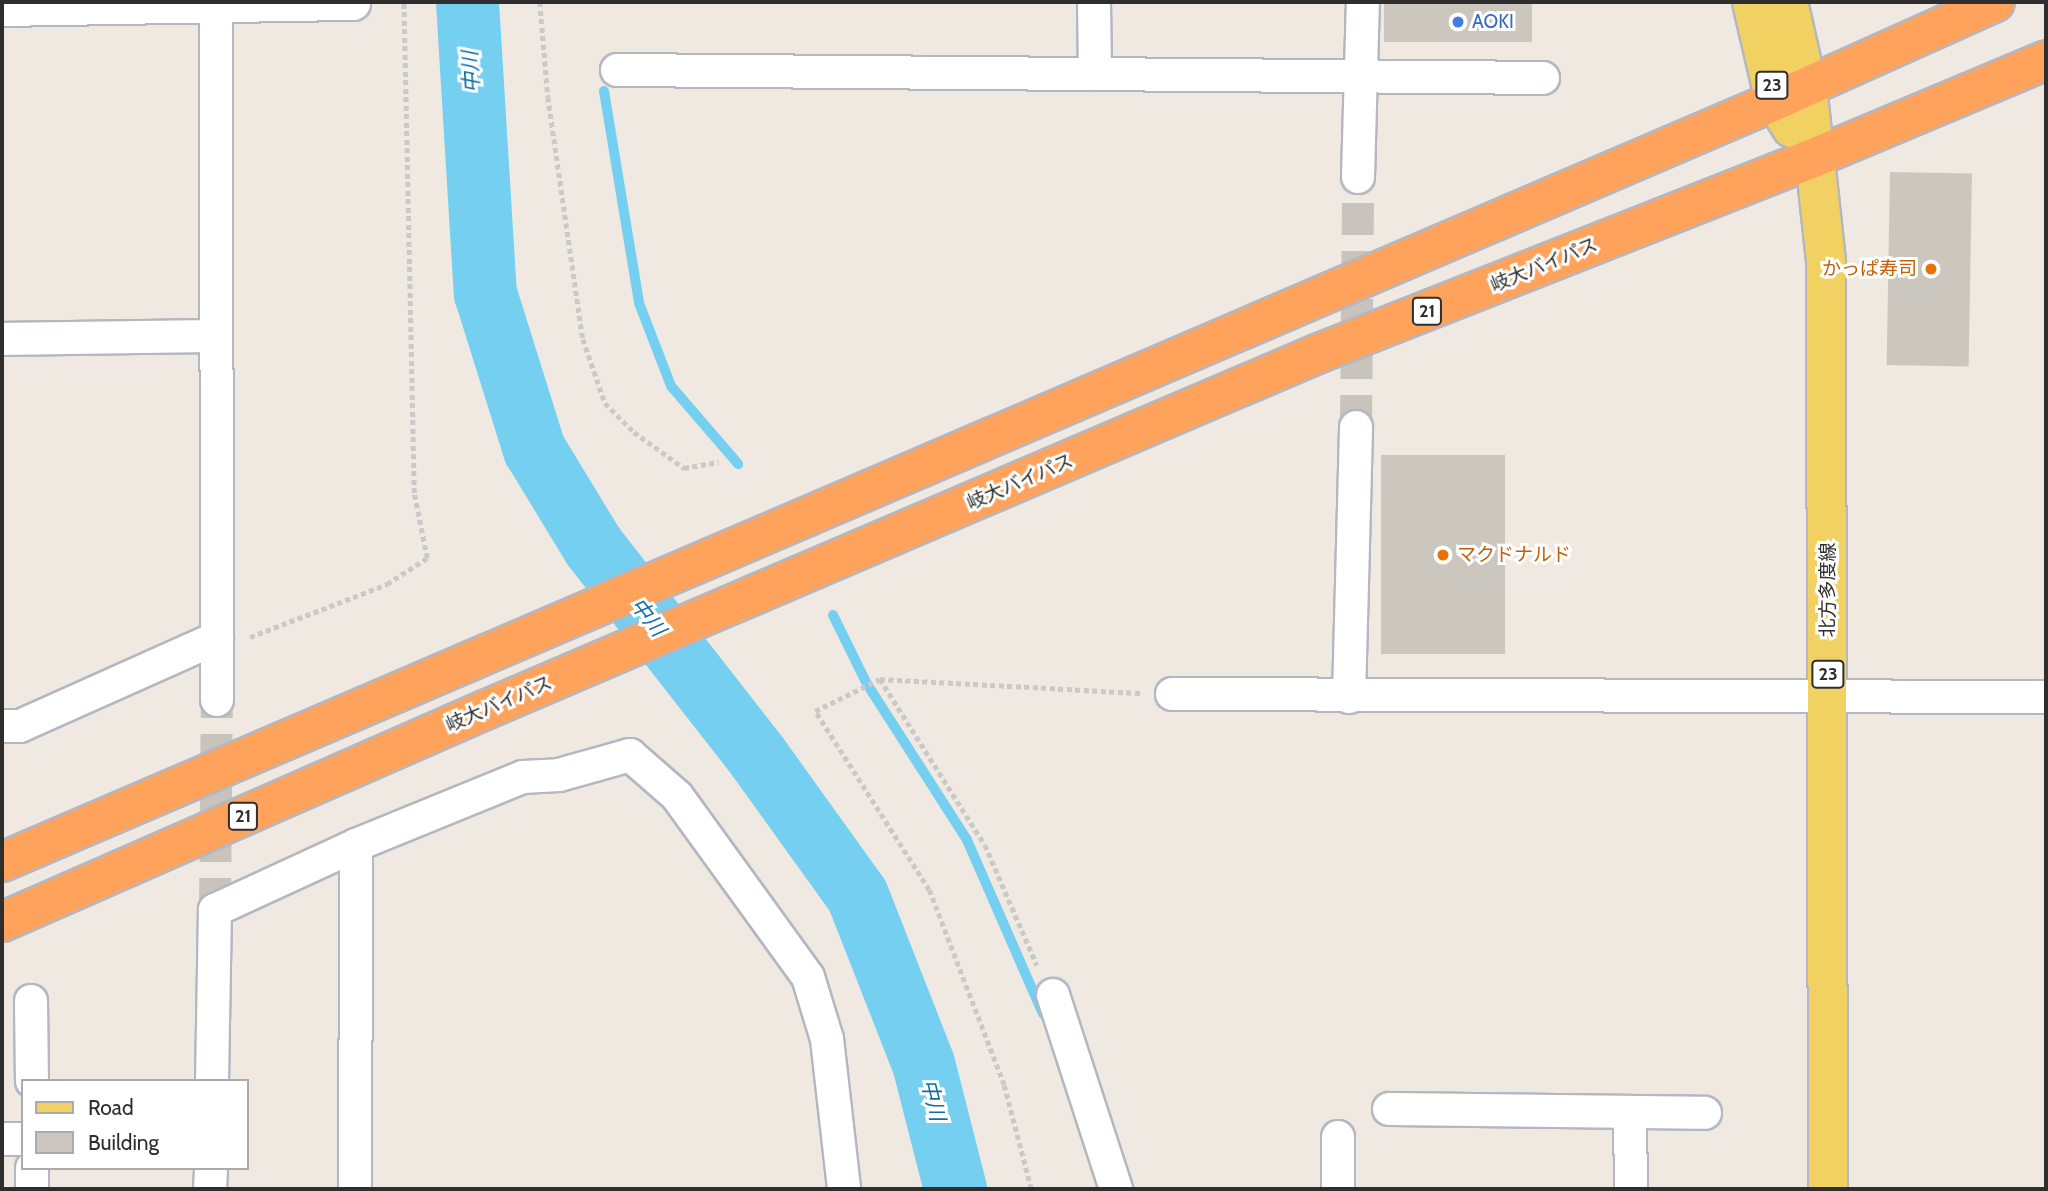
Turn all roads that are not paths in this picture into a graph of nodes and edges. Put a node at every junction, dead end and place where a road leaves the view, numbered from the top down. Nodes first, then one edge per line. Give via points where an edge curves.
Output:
1 (1094, 2) edge
2 (1363, 2) edge
3 (1752, 2) edge
4 (1788, 2) edge
5 (1995, 2) edge
6 (354, 4) dead end
7 (227, 5) edge
8 (2, 10) edge
9 (2046, 60) edge
10 (617, 70) dead end
11 (1095, 74) junction
12 (1363, 76) junction
13 (1543, 78) dead end
14 (1791, 93) junction
15 (1811, 159) junction
16 (1358, 177) tunnel mouth
17 (214, 336) junction
18 (2, 338) edge
19 (1356, 427) tunnel mouth
20 (217, 644) junction
21 (1172, 694) road end
22 (1828, 696) junction
23 (1349, 697) junction
24 (2046, 697) edge
25 (217, 700) tunnel mouth
26 (2, 726) edge
27 (356, 845) junction
28 (2, 862) edge
29 (2, 922) edge
30 (1053, 995) road end
31 (31, 1001) dead end
32 (32, 1079) edge
33 (212, 1079) edge
34 (1389, 1109) dead end
35 (1630, 1112) junction
36 (1705, 1113) dead end
37 (1338, 1137) dead end
38 (2, 1139) edge
39 (21, 1139) edge
40 (32, 1170) edge
41 (211, 1170) edge
42 (32, 1189) edge
43 (210, 1189) edge
44 (355, 1189) edge
45 (844, 1189) edge
46 (1116, 1189) edge
47 (1338, 1189) edge
48 (1630, 1189) edge
49 (1828, 1189) edge

1 - 11 street
2 - 12 street
3 - 14 main road, 23
4 - 14 main road, 23
5 - 14 highway
6 - 7 street
7 - 8 street
7 - 17 street
9 - 15 highway, 岐大バイパス / 21
10 - 11 street
11 - 12 street
12 - 13 street
12 - 16 street
14 - 15 main road, 23
14 - 28 highway
15 - 22 main road, 北方多度線 / 23 via 1826,262
15 - 29 highway, 岐大バイパス / 21 via 1317,355
17 - 18 street
17 - 20 street
19 - 23 street
20 - 25 street
20 - 26 street via 20,726
21 - 23 street
22 - 23 street
22 - 24 street
22 - 49 main road, 北方多度線 / 23
27 - 33 street via 215,910
27 - 44 street
27 - 45 street via 523,776 559,775 630,755 677,796 808,977 827,1038
30 - 46 street
31 - 32 street
34 - 35 street
35 - 36 street
35 - 48 street
37 - 47 street
38 - 39 street
40 - 42 street
41 - 43 street

